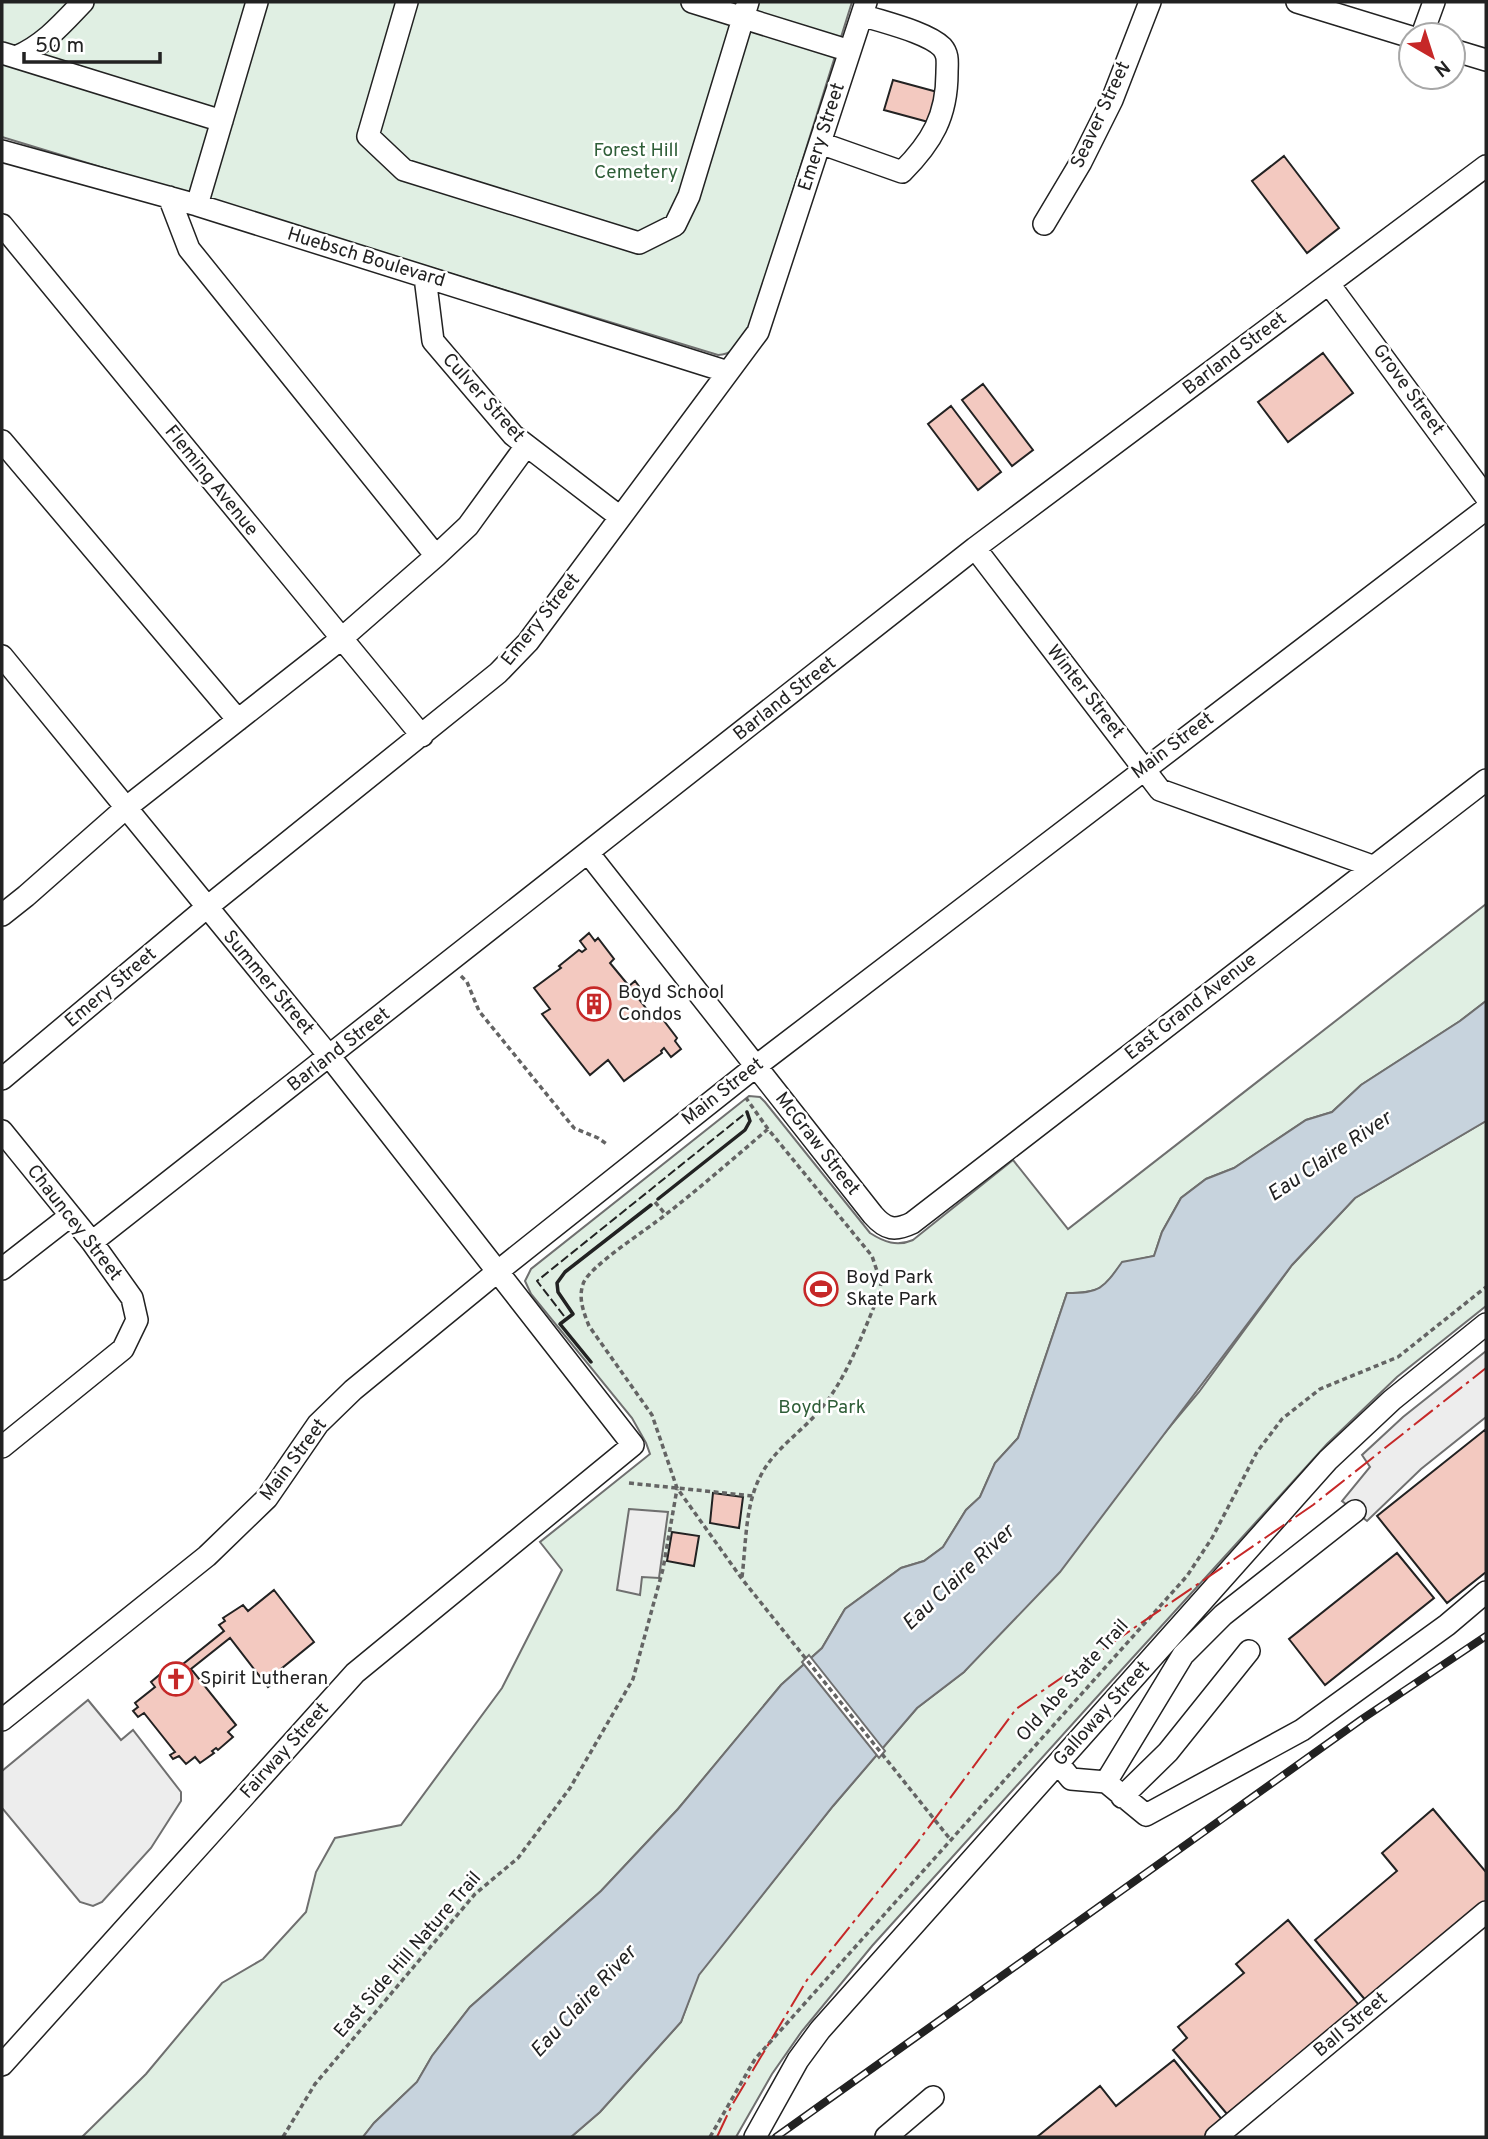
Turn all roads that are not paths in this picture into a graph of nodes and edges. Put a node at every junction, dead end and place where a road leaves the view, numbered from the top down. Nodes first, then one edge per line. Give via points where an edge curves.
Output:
1 (83, 2) edge
2 (257, 2) edge
3 (407, 2) edge
4 (692, 2) edge
5 (1150, 2) edge
6 (1297, 2) edge
7 (1434, 2) edge
8 (864, 8) edge
9 (746, 10) edge
10 (1427, 21) edge
11 (1397, 33) edge
12 (850, 51) junction
13 (1467, 54) edge
14 (9, 55) edge
15 (1486, 60) edge
16 (222, 121) junction
17 (820, 143) junction
18 (2, 151) edge
19 (1486, 166) edge
20 (169, 197) junction
21 (197, 205) junction
22 (1044, 224) dead end
23 (2, 225) edge
24 (425, 277) junction
25 (1329, 284) junction
26 (728, 372) junction
27 (2, 441) edge
28 (526, 446) junction
29 (1486, 497) edge
30 (1486, 509) edge
31 (620, 517) junction
32 (975, 548) junction
33 (436, 556) junction
34 (341, 639) junction
35 (2, 656) edge
36 (238, 720) junction
37 (422, 736) junction
38 (1144, 768) junction
39 (1486, 780) edge
40 (127, 807) junction
41 (589, 854) junction
42 (1372, 866) junction
43 (206, 908) junction
44 (4, 910) edge
45 (330, 1057) junction
46 (755, 1067) junction
47 (2, 1079) edge
48 (2, 1131) edge
49 (70, 1216) junction
50 (893, 1230) joint
51 (92, 1242) junction
52 (2, 1269) edge
53 (497, 1272) junction
54 (1486, 1324) edge
55 (633, 1445) joint
56 (2, 1447) edge
57 (1355, 1511) dead end
58 (1486, 1592) edge
59 (1249, 1651) dead end
60 (2, 1720) edge
61 (1058, 1763) junction
62 (1106, 1782) junction
63 (1122, 1797) junction
64 (1486, 1912) edge
65 (2, 2066) edge
66 (933, 2097) dead end
67 (755, 2137) edge
68 (886, 2137) edge
69 (1216, 2137) edge

1 - 14 street via 33,50
2 - 16 street
3 - 9 street via 369,136 404,170 639,243 675,225 689,196
4 - 9 street
5 - 22 street, Seaver Street via 1112,100
6 - 11 street
7 - 10 street
8 - 12 street, Emery Street
8 - 17 street via 940,45 947,57 945,107 929,142 902,172
9 - 12 street
12 - 17 street, Emery Street
13 - 15 street
14 - 16 street
16 - 21 street
17 - 26 street, Emery Street via 758,332
18 - 20 street, Huebsch Boulevard
19 - 25 street, Barland Street
20 - 21 street, Huebsch Boulevard
20 - 33 street via 189,249
21 - 24 street, Huebsch Boulevard
23 - 34 street, Fleming Avenue
24 - 26 street, Huebsch Boulevard
24 - 28 street, Culver Street via 433,341
25 - 29 street, Grove Street
25 - 32 street, Barland Street
26 - 31 street, Emery Street
27 - 36 street
28 - 31 street, Culver Street
28 - 33 street via 468,526
30 - 38 street, Main Street
31 - 37 street, Emery Street via 527,642 498,673
32 - 38 street, Winter Street
32 - 41 street, Barland Street
33 - 34 street
34 - 36 street
34 - 37 street, Fleming Avenue
35 - 40 street, Summer Street
36 - 40 street
37 - 43 street, Emery Street
38 - 42 street, Winter Street via 1160,790
38 - 46 street, Main Street
39 - 42 street, East Grand Avenue
40 - 43 street, Summer Street
40 - 44 street
41 - 45 street, Barland Street
41 - 46 street, McGraw Street
42 - 50 street, East Grand Avenue via 912,1223
43 - 45 street, Summer Street
43 - 47 street, Emery Street
45 - 51 street, Barland Street
45 - 53 street, Summer Street
46 - 50 street, McGraw Street via 873,1216
46 - 53 street, Main Street
48 - 49 street, Chauncey Street
49 - 51 street, Chauncey Street
49 - 52 street
51 - 56 street, Chauncey Street via 132,1298 137,1320 123,1349
53 - 55 street, Summer Street
53 - 60 street, Main Street via 318,1424 267,1498 207,1556
54 - 61 street, Galloway Street via 1392,1400 1328,1460
55 - 65 street, Fairway Street via 355,1673
57 - 62 street via 1223,1615 1183,1656
58 - 63 street via 1302,1730 1146,1815
59 - 63 street via 1168,1752
61 - 62 street via 1071,1779
61 - 67 street, Galloway Street via 820,2030
62 - 63 street
64 - 69 street, Ball Street
66 - 68 street

